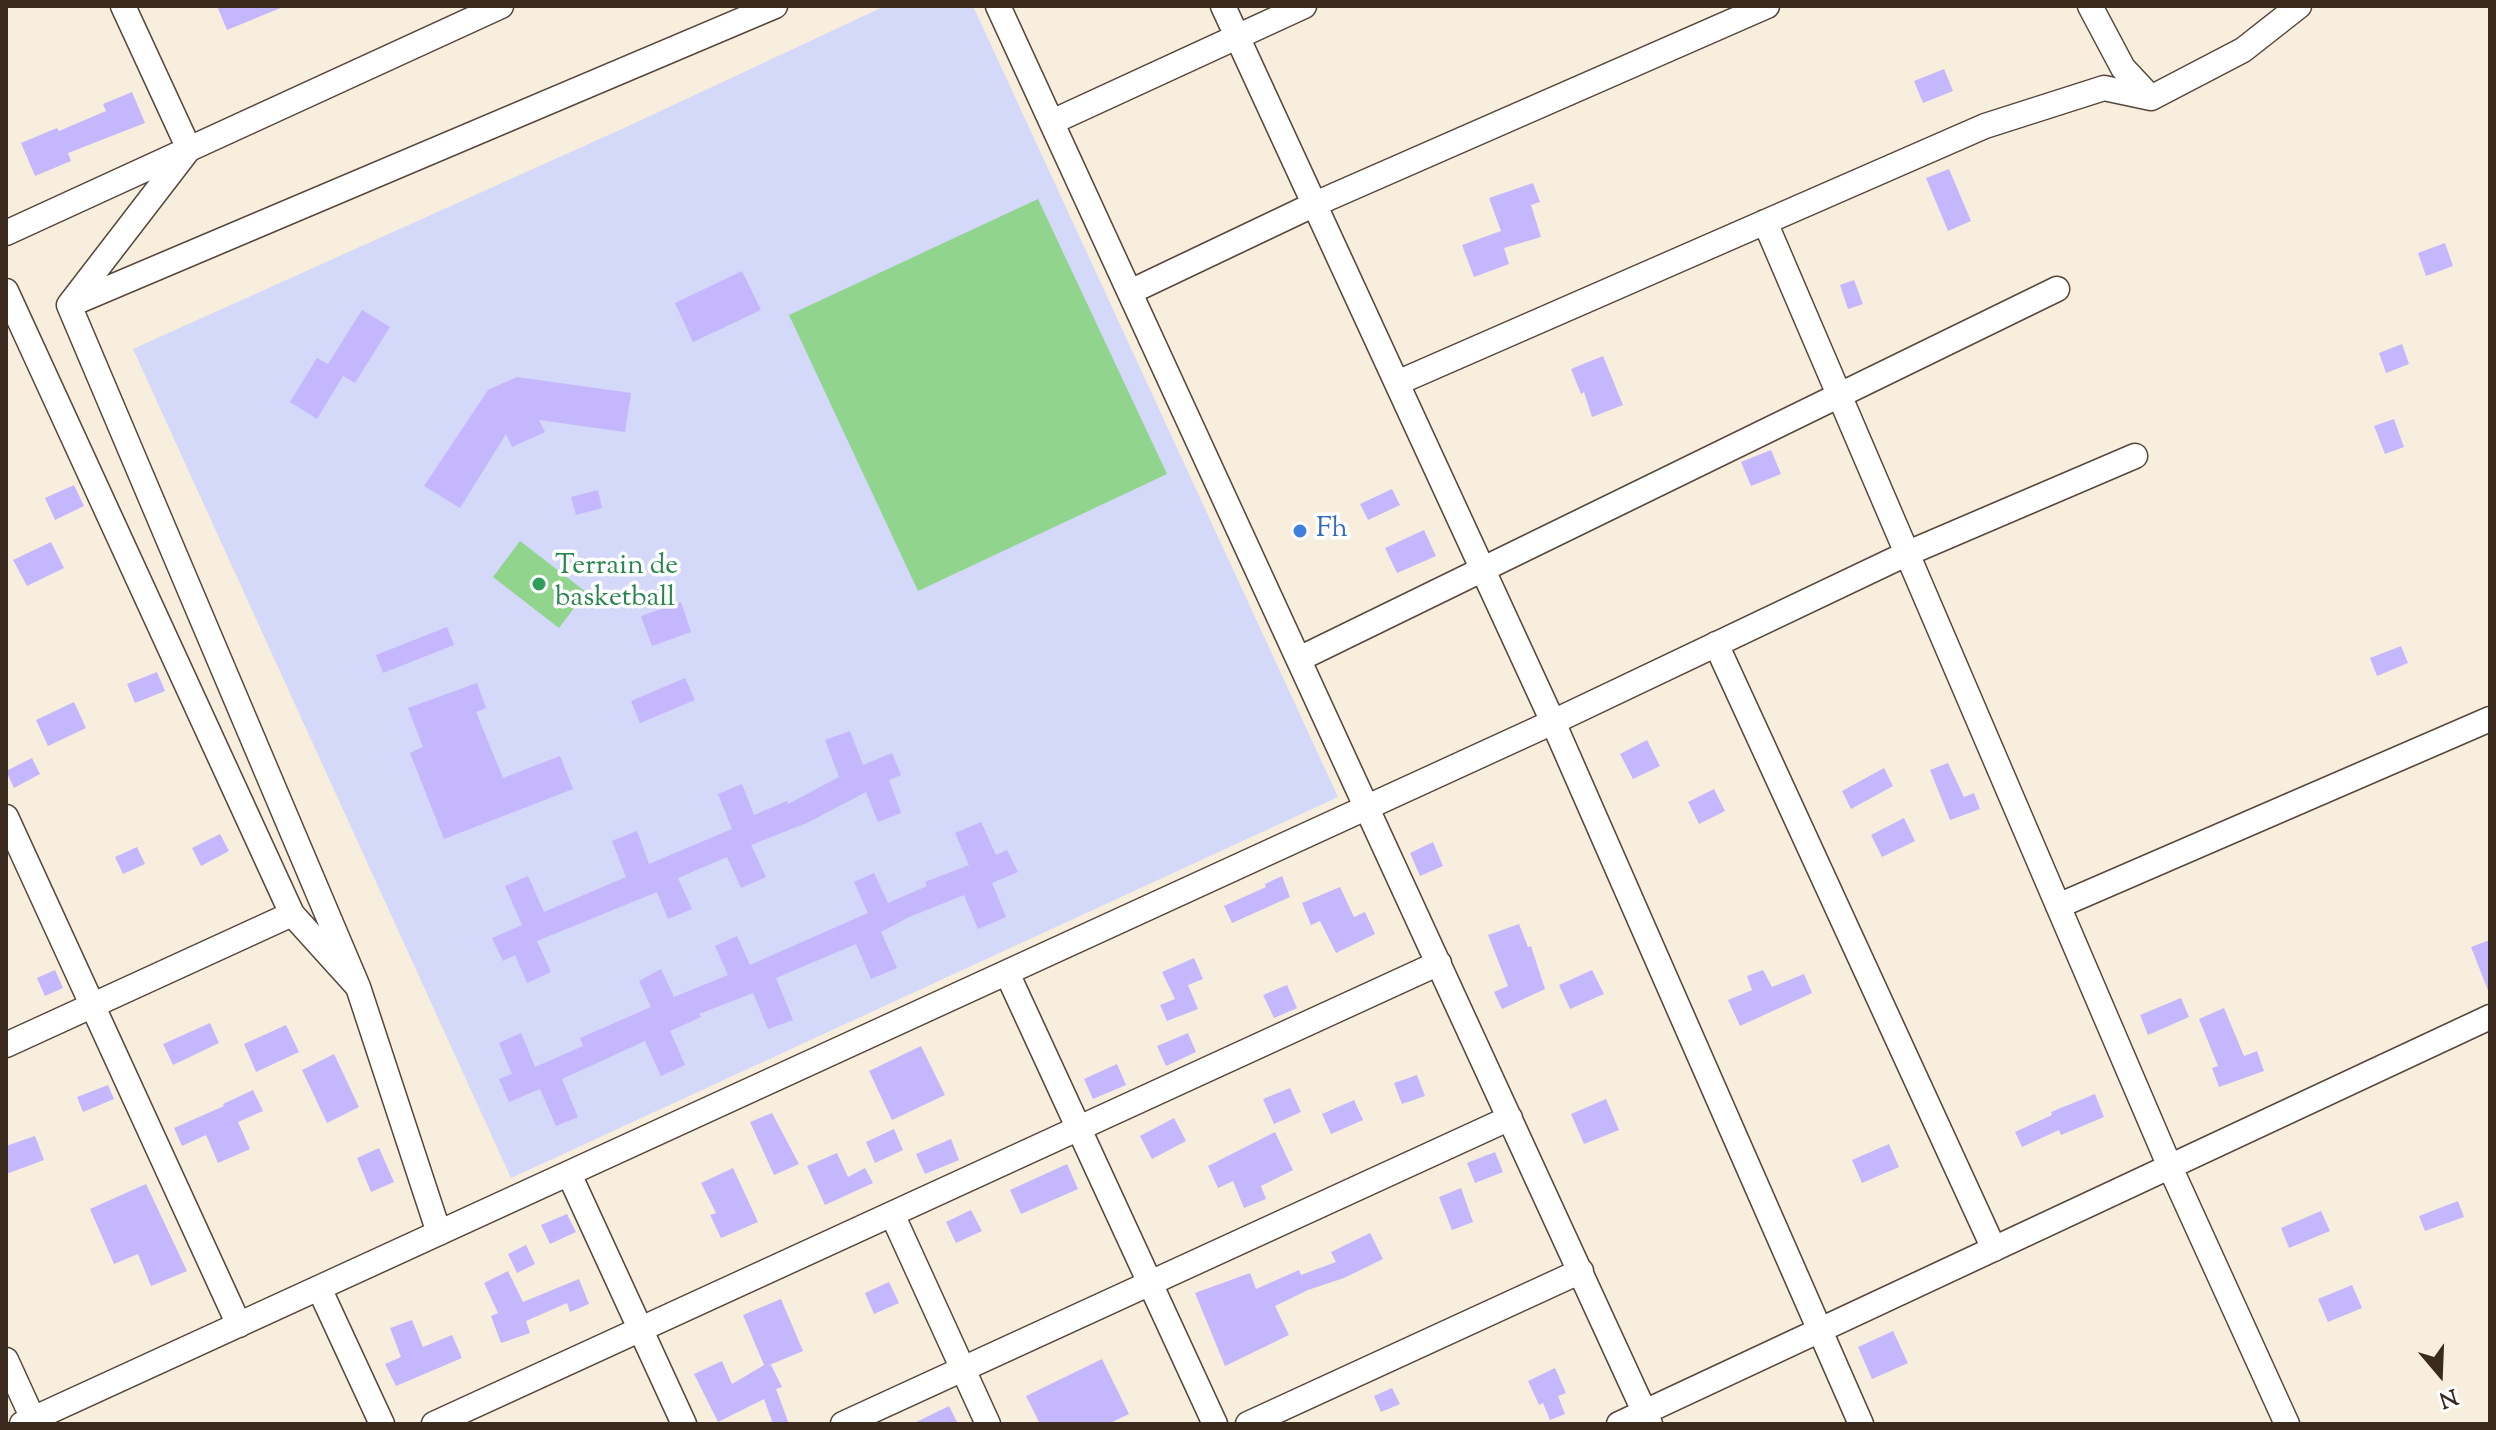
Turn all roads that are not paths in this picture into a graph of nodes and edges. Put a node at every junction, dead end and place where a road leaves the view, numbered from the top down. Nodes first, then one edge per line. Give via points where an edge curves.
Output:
1 (123, 6) edge
2 (501, 6) edge
3 (775, 6) edge
4 (998, 6) edge
5 (1223, 6) edge
6 (1304, 6) edge
7 (1767, 6) edge
8 (2090, 6) edge
9 (2299, 6) edge
10 (1237, 36) junction
11 (2151, 98) junction
12 (1052, 122) junction
13 (189, 149) junction
14 (1315, 204) junction
15 (1765, 222) junction
16 (6, 233) edge
17 (2057, 289) dead end
18 (6, 291) edge
19 (1130, 292) junction
20 (69, 305) junction
21 (1397, 383) junction
22 (1838, 396) junction
23 (2135, 456) dead end
24 (1906, 554) junction
25 (1483, 569) junction
26 (1716, 644) junction
27 (1299, 659) junction
28 (2490, 719) edge
29 (1553, 722) junction
30 (1367, 808) junction
31 (6, 817) edge
32 (2058, 906) junction
33 (292, 914) junction
34 (1439, 963) junction
35 (1007, 973) junction
36 (358, 987) junction
37 (93, 1005) junction
38 (2490, 1017) edge
39 (6, 1045) edge
40 (1510, 1118) junction
41 (1079, 1129) junction
42 (2170, 1167) junction
43 (569, 1174) junction
44 (892, 1214) junction
45 (439, 1233) junction
46 (1994, 1249) junction
47 (1581, 1271) junction
48 (1150, 1283) junction
49 (319, 1288) junction
50 (239, 1325) junction
51 (640, 1330) junction
52 (1819, 1331) junction
53 (6, 1360) edge
54 (963, 1369) junction
55 (1647, 1418) edge
56 (28, 1421) edge
57 (382, 1424) edge
58 (434, 1424) edge
59 (684, 1424) edge
60 (843, 1424) edge
61 (988, 1424) edge
62 (1215, 1424) edge
63 (1248, 1424) edge
64 (1619, 1424) edge
65 (1861, 1424) edge
66 (2287, 1424) edge

1 - 13 street
2 - 13 street
3 - 20 street
4 - 12 street
5 - 10 street
6 - 10 street
7 - 14 street
8 - 11 street via 2123,68
9 - 11 street via 2243,50
10 - 12 street
10 - 14 street
11 - 15 street via 2104,88 2015,116
12 - 19 street
13 - 16 street
13 - 20 street
14 - 19 street
14 - 21 street
15 - 21 street
15 - 22 street
17 - 22 street
18 - 33 street
19 - 27 street
20 - 36 street
21 - 25 street
22 - 24 street
22 - 25 street
23 - 24 street
24 - 26 street
24 - 32 street
25 - 27 street
25 - 29 street
26 - 29 street
26 - 46 street
27 - 30 street
28 - 32 street
29 - 30 street
29 - 52 street
30 - 34 street
30 - 35 street
31 - 37 street
32 - 42 street
33 - 36 street
33 - 37 street
34 - 40 street
34 - 41 street
35 - 41 street
35 - 43 street
36 - 45 street
37 - 39 street
37 - 50 street
38 - 42 street
40 - 47 street
40 - 48 street
41 - 44 street
41 - 48 street
42 - 46 street
42 - 66 street
43 - 45 street
43 - 51 street
44 - 51 street
44 - 54 street
45 - 49 street
46 - 52 street
47 - 55 street
47 - 63 street
48 - 54 street
48 - 62 street
49 - 50 street
49 - 57 street
50 - 56 street
51 - 58 street
51 - 59 street
52 - 55 street
52 - 65 street
53 - 56 street
54 - 60 street
54 - 61 street
55 - 64 street

